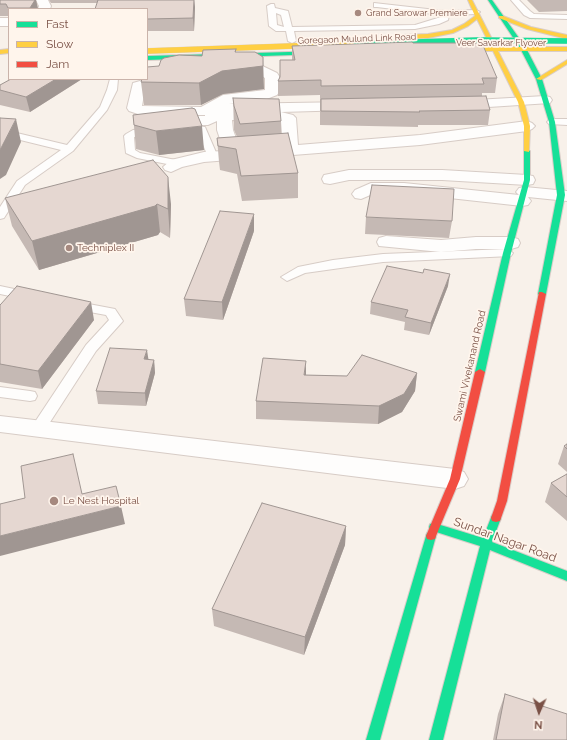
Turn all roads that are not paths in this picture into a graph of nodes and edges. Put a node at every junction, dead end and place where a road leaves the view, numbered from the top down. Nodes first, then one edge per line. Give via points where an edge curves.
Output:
1 (470, 0) edge
2 (490, 0) edge
3 (515, 0) edge
4 (377, 5) dead end
5 (445, 13) junction
6 (477, 14) junction
7 (501, 17) junction
8 (567, 17) edge
9 (290, 29) junction
10 (487, 36) junction
11 (515, 36) junction
12 (567, 37) edge
13 (390, 38) junction
14 (292, 41) junction
15 (567, 42) edge
16 (148, 46) edge
17 (494, 48) junction
18 (523, 48) junction
19 (567, 49) edge
20 (148, 51) edge
21 (148, 54) edge
22 (148, 58) edge
23 (251, 60) junction
24 (566, 63) edge
25 (539, 79) junction
26 (114, 80) edge
27 (545, 100) junction
28 (521, 102) junction
29 (446, 105) edge
30 (367, 106) edge
31 (139, 121) edge
32 (552, 122) junction
33 (567, 122) edge
34 (527, 126) junction
35 (0, 132) edge
36 (291, 146) junction
37 (69, 149) junction
38 (232, 150) junction
39 (213, 157) junction
40 (174, 165) joint
41 (330, 179) dead end
42 (525, 191) junction
43 (361, 194) dead end
44 (564, 196) edge
45 (0, 216) edge
46 (386, 242) dead end
47 (509, 248) junction
48 (287, 277) dead end
49 (0, 290) edge
50 (20, 295) junction
51 (43, 299) edge
52 (58, 302) edge
53 (10, 306) edge
54 (0, 393) edge
55 (30, 396) dead end
56 (0, 424) edge
57 (38, 429) junction
58 (455, 479) junction
59 (434, 527) junction
60 (486, 544) junction
61 (567, 576) edge
62 (373, 740) edge
63 (436, 740) edge

1 - 6 main road, Swami Vivekanand Road
2 - 7 main road
3 - 8 lane via 533,16
4 - 5 lane
5 - 6 lane
5 - 9 lane via 445,18 415,27
6 - 10 main road, Swami Vivekanand Road
6 - 13 main road via 466,25 452,31 428,36
7 - 11 main road
7 - 12 main road via 529,28
9 - 9 lane via 273,26 272,8 285,13
9 - 14 lane
10 - 11 main road, Goregaon Mulund Link Road
10 - 13 main road, Goregaon Mulund Link Road
10 - 17 main road, Swami Vivekanand Road
11 - 12 main road, Goregaon Mulund Link Road
11 - 18 main road
13 - 14 main road, Goregaon Mulund Link Road
14 - 16 main road, Goregaon Mulund Link Road
15 - 20 main road, Veer Savarkar Flyover, bridge via 479,40
15 - 21 main road, Veer Savarkar Flyover, bridge via 476,42
17 - 18 main road, Goregaon Mulund Link Road
17 - 23 main road, Goregaon Mulund Link Road
17 - 28 main road, Swami Vivekanand Road
18 - 19 main road, Goregaon Mulund Link Road
18 - 25 main road
22 - 23 main road, Goregaon Mulund Link Road
23 - 23 street via 182,67 180,72 138,86 134,108 140,111 204,111 228,98 264,96 272,92 272,76
24 - 25 main road
25 - 27 main road
26 - 37 lane via 104,108
27 - 28 street
27 - 32 main road
28 - 29 street
28 - 34 main road, Swami Vivekanand Road
30 - 31 street via 226,108 208,120
32 - 33 lane
32 - 44 main road
34 - 36 street via 420,140
34 - 42 main road, Swami Vivekanand Road
35 - 37 lane
36 - 38 street
36 - 38 street via 288,118 228,116 224,119 225,130
37 - 45 lane via 21,183
38 - 39 street
39 - 40 street
39 - 40 lane via 202,129 194,127 133,133 129,136 130,151
41 - 42 street via 349,175 442,175
42 - 43 street via 371,188
42 - 44 street
42 - 47 main road, Swami Vivekanand Road
44 - 60 main road via 502,501
46 - 47 street via 441,246 476,243
47 - 48 lane via 333,264 302,270
47 - 58 main road, Swami Vivekanand Road
49 - 50 lane
50 - 51 lane
50 - 53 lane
52 - 57 lane via 110,312 116,321 91,348
54 - 55 lane
56 - 57 street
57 - 58 street
58 - 59 main road, Swami Vivekanand Road
59 - 60 main road, Sundar Nagar Road
59 - 62 main road, Swami Vivekanand Road
60 - 61 main road, Sundar Nagar Road
60 - 63 main road

